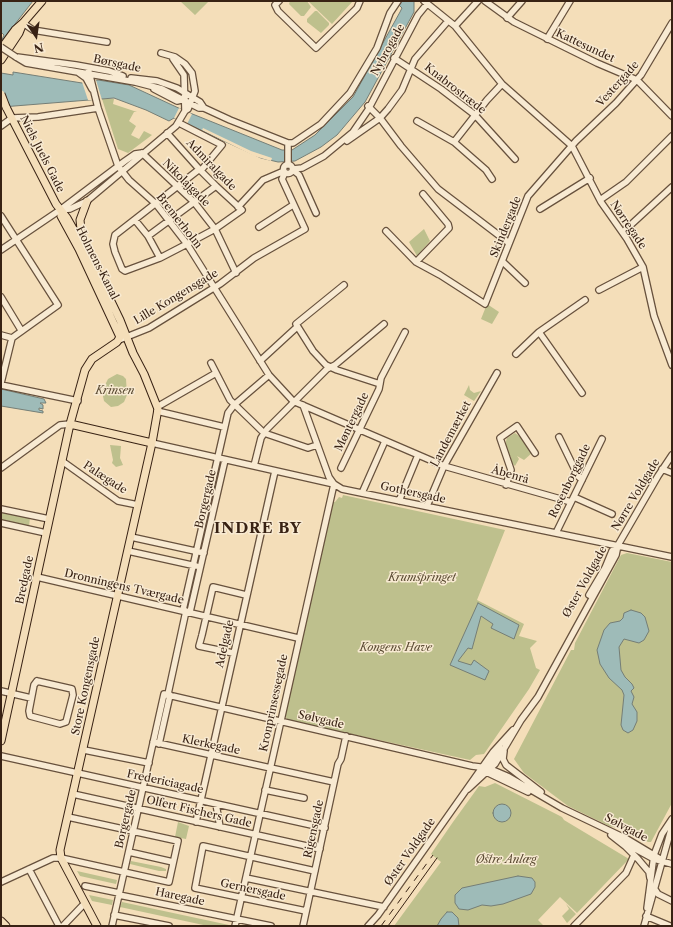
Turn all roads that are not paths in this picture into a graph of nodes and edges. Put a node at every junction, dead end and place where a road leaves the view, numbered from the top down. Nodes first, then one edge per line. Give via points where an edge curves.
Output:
1 (42, 1) edge
2 (279, 1) edge
3 (360, 1) edge
4 (478, 1) edge
5 (485, 1) edge
6 (522, 1) edge
7 (570, 1) edge
8 (397, 2) edge
9 (426, 3) edge
10 (506, 18) junction
11 (448, 21) junction
12 (23, 23) junction
13 (672, 23) edge
14 (455, 26) junction
15 (547, 39) junction
16 (107, 42) dead end
17 (1, 48) edge
18 (17, 57) junction
19 (394, 58) junction
20 (1, 60) edge
21 (180, 66) junction
22 (88, 68) junction
23 (411, 68) junction
24 (189, 69) junction
25 (76, 71) junction
26 (90, 74) junction
27 (184, 75) junction
28 (193, 76) junction
29 (637, 80) junction
30 (90, 81) junction
31 (502, 84) junction
32 (186, 92) junction
33 (1, 94) edge
34 (193, 97) junction
35 (185, 100) junction
36 (191, 103) junction
37 (368, 106) junction
38 (98, 108) junction
39 (204, 108) junction
40 (185, 111) junction
41 (475, 115) junction
42 (672, 116) edge
43 (12, 118) junction
44 (380, 118) junction
45 (417, 121) dead end
46 (180, 122) junction
47 (1, 126) edge
48 (168, 133) junction
49 (672, 136) edge
50 (342, 142) junction
51 (454, 142) junction
52 (288, 143) junction
53 (572, 146) junction
54 (142, 153) junction
55 (515, 159) dead end
56 (288, 163) junction
57 (118, 166) junction
58 (200, 170) junction
59 (293, 170) junction
60 (122, 172) junction
61 (284, 172) junction
62 (590, 178) junction
63 (492, 179) dead end
64 (216, 186) junction
65 (177, 187) junction
66 (672, 187) edge
67 (423, 194) dead end
68 (600, 200) junction
69 (87, 201) junction
70 (194, 202) junction
71 (156, 204) junction
72 (293, 205) junction
73 (240, 208) junction
74 (540, 209) dead end
75 (60, 210) junction
76 (316, 213) dead end
77 (1, 216) edge
78 (134, 220) junction
79 (169, 221) junction
80 (259, 226) dead end
81 (214, 229) junction
82 (386, 231) dead end
83 (623, 232) junction
84 (148, 236) junction
85 (16, 239) junction
86 (509, 243) junction
87 (83, 244) junction
88 (187, 244) junction
89 (1, 250) edge
90 (160, 258) junction
91 (416, 262) junction
92 (503, 262) junction
93 (643, 267) junction
94 (236, 273) junction
95 (525, 283) dead end
96 (344, 284) dead end
97 (215, 287) junction
98 (599, 290) dead end
99 (1, 297) edge
100 (585, 300) dead end
101 (118, 323) junction
102 (384, 324) dead end
103 (297, 326) junction
104 (22, 330) junction
105 (405, 332) dead end
106 (539, 332) junction
107 (1, 335) edge
108 (126, 337) junction
109 (12, 338) junction
110 (119, 340) junction
111 (132, 351) junction
112 (516, 354) dead end
113 (260, 361) junction
114 (211, 363) dead end
115 (672, 365) edge
116 (330, 368) junction
117 (216, 373) junction
118 (497, 373) dead end
119 (269, 375) junction
120 (1, 384) edge
121 (380, 384) junction
122 (582, 393) dead end
123 (78, 401) junction
124 (293, 401) junction
125 (234, 405) junction
126 (303, 405) junction
127 (157, 409) junction
128 (70, 424) junction
129 (224, 427) junction
130 (359, 430) junction
131 (264, 433) junction
132 (559, 437) dead end
133 (602, 439) dead end
134 (385, 441) junction
135 (152, 444) junction
136 (317, 446) junction
137 (535, 453) dead end
138 (418, 455) junction
139 (672, 455) edge
140 (217, 458) junction
141 (225, 460) junction
142 (62, 461) junction
143 (669, 465) edge
144 (254, 466) junction
145 (444, 466) junction
146 (1, 468) edge
147 (341, 468) dead end
148 (662, 469) junction
149 (275, 471) junction
150 (672, 473) edge
151 (582, 480) junction
152 (334, 484) junction
153 (506, 485) junction
154 (362, 493) junction
155 (573, 499) junction
156 (399, 501) junction
157 (138, 505) junction
158 (206, 506) junction
159 (427, 506) junction
160 (214, 507) junction
161 (1, 509) edge
162 (612, 514) dead end
163 (49, 519) junction
164 (1, 523) edge
165 (46, 533) junction
166 (556, 533) junction
167 (131, 537) junction
168 (618, 545) junction
169 (128, 551) junction
170 (196, 552) junction
171 (204, 553) junction
172 (672, 557) edge
173 (192, 566) junction
174 (201, 567) junction
175 (37, 577) junction
176 (246, 595) junction
177 (118, 596) junction
178 (186, 611) junction
179 (206, 616) junction
180 (240, 624) junction
181 (298, 638) junction
182 (233, 654) junction
183 (1, 690) edge
184 (11, 693) junction
185 (167, 694) junction
186 (31, 698) junction
187 (220, 707) junction
188 (281, 721) junction
189 (519, 724) junction
190 (346, 736) junction
191 (1, 741) edge
192 (156, 743) junction
193 (505, 748) junction
194 (84, 750) junction
195 (210, 755) junction
196 (1, 756) edge
197 (149, 763) junction
198 (270, 768) junction
199 (486, 769) junction
200 (78, 773) junction
201 (334, 782) junction
202 (143, 788) junction
203 (265, 790) junction
204 (73, 794) junction
205 (304, 798) dead end
206 (200, 800) junction
207 (322, 802) dead end
208 (216, 804) junction
209 (330, 804) junction
210 (562, 808) junction
211 (138, 809) junction
212 (260, 814) junction
213 (68, 817) junction
214 (672, 819) edge
215 (196, 822) junction
216 (220, 827) junction
217 (671, 827) edge
218 (325, 828) junction
219 (134, 831) junction
220 (255, 835) junction
221 (611, 835) junction
222 (320, 849) junction
223 (129, 852) junction
224 (634, 855) junction
225 (250, 856) junction
226 (61, 858) junction
227 (657, 858) junction
228 (173, 862) junction
229 (672, 864) edge
230 (29, 869) junction
231 (315, 871) junction
232 (124, 873) junction
233 (246, 878) junction
234 (651, 880) junction
235 (1, 882) edge
236 (85, 886) dead end
237 (654, 890) junction
238 (311, 891) junction
239 (119, 894) junction
240 (241, 898) junction
241 (672, 901) edge
242 (85, 903) junction
243 (384, 906) junction
244 (306, 911) junction
245 (114, 915) junction
246 (646, 916) junction
247 (236, 919) junction
248 (1, 921) edge
249 (6, 926) edge
250 (59, 926) edge
251 (63, 926) edge
252 (97, 926) edge
253 (112, 926) edge
254 (169, 926) edge
255 (235, 926) edge
256 (271, 926) edge
257 (303, 926) edge
258 (368, 926) edge
259 (574, 926) edge
260 (644, 926) edge
261 (670, 926) edge

1 - 12 main road
2 - 3 street via 275,5 278,11 316,48 357,8
4 - 14 street
5 - 10 street, Kattesundet
6 - 10 street
7 - 15 street
8 - 52 street via 390,13 377,48 348,96 314,130
9 - 11 street
9 - 19 street, Nybrogade
10 - 15 street, Kattesundet
11 - 14 street
11 - 23 street via 424,47
12 - 16 street via 33,30
12 - 17 main road
12 - 20 main road
13 - 29 street, Vestergade
14 - 31 street
15 - 29 street, Kattesundet
17 - 18 street, bridge
18 - 22 street, Børsgade
18 - 25 street, Børsgade via 26,63
19 - 23 street, Knabrostræde
19 - 37 street, Nybrogade
21 - 24 street
21 - 24 street via 163,53 185,64
21 - 27 street
22 - 26 street, Bremerholm
22 - 32 street, Børsgade via 157,81
23 - 41 street, Knabrostræde
23 - 44 street via 395,100
24 - 27 street
24 - 28 street
25 - 26 street, Børsgade
25 - 30 street
26 - 30 street, Bremerholm
26 - 35 street, Børsgade via 162,89
27 - 28 street
27 - 32 street
28 - 34 street
29 - 42 street
29 - 53 street, Vestergade
30 - 38 street, Bremerholm
31 - 41 street
31 - 53 street
32 - 34 street, Børsgade
32 - 35 street
33 - 43 main road, Niels Juels Gade, bridge
34 - 36 street
34 - 39 street, Børsgade
35 - 36 street, Børsgade
35 - 40 street
36 - 39 street, Børsgade
36 - 40 street
37 - 44 street
37 - 50 street, Nybrogade via 360,122
38 - 43 street via 38,117
38 - 57 street, Bremerholm
39 - 52 street, Børsgade
40 - 46 street
41 - 51 street
41 - 55 street, Knabrostræde
43 - 47 street
43 - 75 main road, Niels Juels Gade
44 - 50 street via 351,139
44 - 86 street via 438,189
45 - 51 street
46 - 48 street
46 - 58 street via 222,145
48 - 54 street
48 - 58 street, Admiralgade
49 - 68 street via 626,182
50 - 59 street via 316,161
51 - 63 street via 486,170
52 - 56 street
53 - 62 street, Nørregade
53 - 86 street, Skindergade via 528,196
54 - 57 street via 133,155
54 - 60 street
54 - 65 street, Nikolajgade
56 - 59 street
56 - 61 street via 284,167
57 - 60 street, Bremerholm
57 - 75 street
58 - 64 street, Admiralgade
58 - 65 street
59 - 61 street via 290,174
59 - 76 street via 299,175
60 - 69 street
60 - 71 street, Bremerholm
61 - 72 street via 282,179
61 - 73 street via 263,180
62 - 68 street, Nørregade
62 - 74 street
64 - 70 street
64 - 73 street, Admiralgade
65 - 70 street, Nikolajgade
65 - 71 street
66 - 83 street
67 - 91 street via 449,228
68 - 83 street, Nørregade
69 - 75 street via 70,209
69 - 87 main road via 80,220
70 - 79 street
70 - 81 street, Nikolajgade
71 - 78 street
71 - 79 street, Bremerholm
72 - 80 street
72 - 94 street, Lille Kongensgade via 305,229 254,258
73 - 81 street
75 - 85 street
75 - 87 main road, Holmens Kanal
75 - 101 main road, Holmens Kanal
77 - 85 street
78 - 84 street
78 - 90 street via 114,238 115,252 124,271
79 - 84 street
79 - 88 street, Bremerholm
81 - 88 street
81 - 94 street, Nikolajgade
82 - 91 street
83 - 93 street, Nørregade
84 - 90 street
85 - 89 street
85 - 104 street via 58,305
86 - 92 street, Skindergade
87 - 101 main road, Holmens Kanal
88 - 90 street
88 - 97 street, Bremerholm
91 - 92 street, Skindergade via 485,304
92 - 95 street
93 - 98 street
93 - 115 street, Nørregade via 654,316
94 - 97 street, Lille Kongensgade
96 - 103 street
97 - 108 street, Lille Kongensgade via 149,328
97 - 113 street, Bremerholm
99 - 104 street
100 - 106 street
101 - 108 main road
101 - 110 main road
102 - 116 street
103 - 113 street
103 - 116 street via 313,351
104 - 109 street
105 - 121 street, Møntergade
106 - 112 street
106 - 122 street
107 - 109 street
108 - 110 street, Lille Kongensgade
108 - 111 main road
109 - 120 street
110 - 111 main road
110 - 123 main road, Bredgade via 89,362
111 - 127 main road
113 - 119 street, Bremerholm
114 - 117 street
116 - 121 street
116 - 124 street
117 - 125 street
117 - 127 street
118 - 145 street, Landemærket
119 - 124 street, Bremerholm
119 - 125 street
120 - 123 street
121 - 130 street, Møntergade
123 - 128 main road, Bredgade
124 - 126 street, Åbenrå
124 - 131 street
125 - 129 street, Borgergade via 228,413
125 - 131 street
126 - 130 street, Åbenrå
126 - 136 street
127 - 129 street
127 - 135 main road, Store Kongensgade
128 - 135 main road
128 - 142 main road, Bredgade
128 - 146 street via 60,425
129 - 140 street, Borgergade
130 - 134 street, Åbenrå
130 - 147 street, Møntergade
131 - 136 street via 308,448
131 - 144 street
132 - 151 street
133 - 151 street, Rosenborggade
134 - 138 street, Åbenrå
134 - 154 street
135 - 140 street, Gothersgade
135 - 157 main road, Store Kongensgade
136 - 152 street
137 - 153 street via 516,426 500,438 512,470
138 - 145 street, Åbenrå
138 - 156 street
139 - 143 street, Nørre Voldgade
140 - 141 street, Gothersgade
140 - 158 street, Borgergade
141 - 144 street, Gothersgade
141 - 160 street, Borgergade
142 - 157 street, Palægade via 118,501
142 - 163 main road, Bredgade
143 - 148 street, Nørre Voldgade
144 - 149 street, Gothersgade
145 - 153 street, Åbenrå
145 - 159 street, Landemærket
148 - 150 street
148 - 168 street, Nørre Voldgade
149 - 152 street, Gothersgade
149 - 176 street, Adelgade
151 - 155 street, Rosenborggade
152 - 154 street, Gothersgade via 342,489
152 - 181 street, Kronprinsessegade
153 - 155 street, Åbenrå
154 - 156 street, Gothersgade
155 - 162 street, Åbenrå
155 - 166 street, Rosenborggade
156 - 159 street, Gothersgade
157 - 167 main road, Store Kongensgade
158 - 160 street
158 - 170 street, Borgergade
159 - 166 street, Gothersgade
160 - 171 street, Borgergade
161 - 163 street
163 - 165 main road, Bredgade
164 - 165 street
165 - 175 main road, Bredgade
166 - 168 street, Gothersgade
167 - 169 main road, Store Kongensgade
167 - 170 street
168 - 172 street, Gothersgade
168 - 189 street, Øster Voldgade via 618,552 600,586 594,592 538,697
169 - 173 street
169 - 177 main road, Store Kongensgade
170 - 171 street
170 - 173 street, Borgergade
171 - 174 street, Borgergade
173 - 174 street
173 - 178 street, Borgergade
174 - 178 street, Borgergade
175 - 177 street, Dronningens Tværgade
175 - 184 main road, Bredgade
176 - 179 street via 213,587
176 - 180 street, Adelgade
177 - 178 street, Dronningens Tværgade
177 - 194 main road, Store Kongensgade
178 - 179 street, Dronningens Tværgade
178 - 185 street, Borgergade
179 - 180 street, Dronningens Tværgade
179 - 182 street via 199,646
180 - 181 street, Dronningens Tværgade
180 - 182 street, Adelgade
181 - 188 street, Kronprinsessegade
182 - 187 street, Adelgade
183 - 184 street
184 - 186 street
184 - 191 main road, Bredgade
185 - 187 street, Sølvgade
185 - 192 street, Borgergade
186 - 186 street via 37,681 70,687 73,695 67,722 62,724 30,716 28,711
187 - 188 street, Sølvgade
187 - 195 street, Adelgade
188 - 190 street, Sølvgade
188 - 198 street, Kronprinsessegade
189 - 193 street, Øster Voldgade
189 - 199 street
190 - 199 street, Sølvgade
190 - 201 street, Rigensgade
192 - 195 street, Klerkegade
192 - 197 street, Borgergade
193 - 199 street, Øster Voldgade
193 - 210 street via 503,759 506,765
194 - 197 street
194 - 200 main road, Store Kongensgade
195 - 198 street, Klerkegade
195 - 206 street, Adelgade
196 - 200 street, Fredericiagade
197 - 202 street, Borgergade
198 - 201 street, Klerkegade
198 - 203 street, Kronprinsessegade
199 - 210 street, Sølvgade via 509,777
199 - 221 street, Sølvgade
199 - 243 street, Øster Voldgade via 468,789
200 - 202 street, Fredericiagade
200 - 204 main road, Store Kongensgade
201 - 209 street, Rigensgade
202 - 206 street, Fredericiagade
202 - 211 street, Borgergade
203 - 205 street
203 - 212 street, Kronprinsessegade
204 - 211 street, Olfert Fischers Gade
204 - 213 main road, Store Kongensgade
206 - 208 street, Fredericiagade
206 - 215 street, Adelgade
207 - 209 street
208 - 212 street, Fredericiagade
208 - 216 street
209 - 218 street, Rigensgade
210 - 227 street, Sølvgade
211 - 215 street, Olfert Fischers Gade
211 - 219 street, Borgergade
212 - 218 street, Fredericiagade
212 - 220 street, Kronprinsessegade
213 - 219 street
213 - 226 main road, Store Kongensgade via 60,850
214 - 217 street
215 - 216 street, Olfert Fischers Gade
216 - 220 street, Olfert Fischers Gade
217 - 227 street
217 - 227 street via 662,834
218 - 222 street, Rigensgade
219 - 223 street, Borgergade
219 - 228 street via 178,841
220 - 222 street, Olfert Fischers Gade
220 - 225 street, Kronprinsessegade
221 - 224 street, Sølvgade
221 - 227 street, Sølvgade
222 - 231 street, Rigensgade
223 - 228 street
223 - 232 street, Borgergade
224 - 234 street, Sølvgade via 646,868
224 - 259 street via 626,873
225 - 231 street
225 - 233 street, Kronprinsessegade
225 - 240 street, Gernersgade via 203,846 195,888
226 - 230 street via 53,858
226 - 232 street
226 - 242 main road
227 - 229 street, Sølvgade
227 - 234 street
227 - 237 street
228 - 232 street via 169,882
230 - 235 street
230 - 250 street
231 - 238 street, Rigensgade
232 - 239 street, Borgergade
233 - 238 street
233 - 240 street, Kronprinsessegade
234 - 237 street, Sølvgade
234 - 246 street
236 - 239 street, Haregade
237 - 241 street
237 - 246 street
238 - 243 street
238 - 244 street, Rigensgade
239 - 245 street, Borgergade
239 - 247 street, Haregade
240 - 244 street, Gernersgade
240 - 247 street, Kronprinsessegade
242 - 251 street
242 - 252 main road
243 - 258 street, Øster Voldgade
244 - 257 street, Rigensgade
245 - 253 street, Borgergade
245 - 254 street
246 - 260 street
246 - 261 street
247 - 255 street, Kronprinsessegade
247 - 256 street, Haregade
248 - 249 main road

